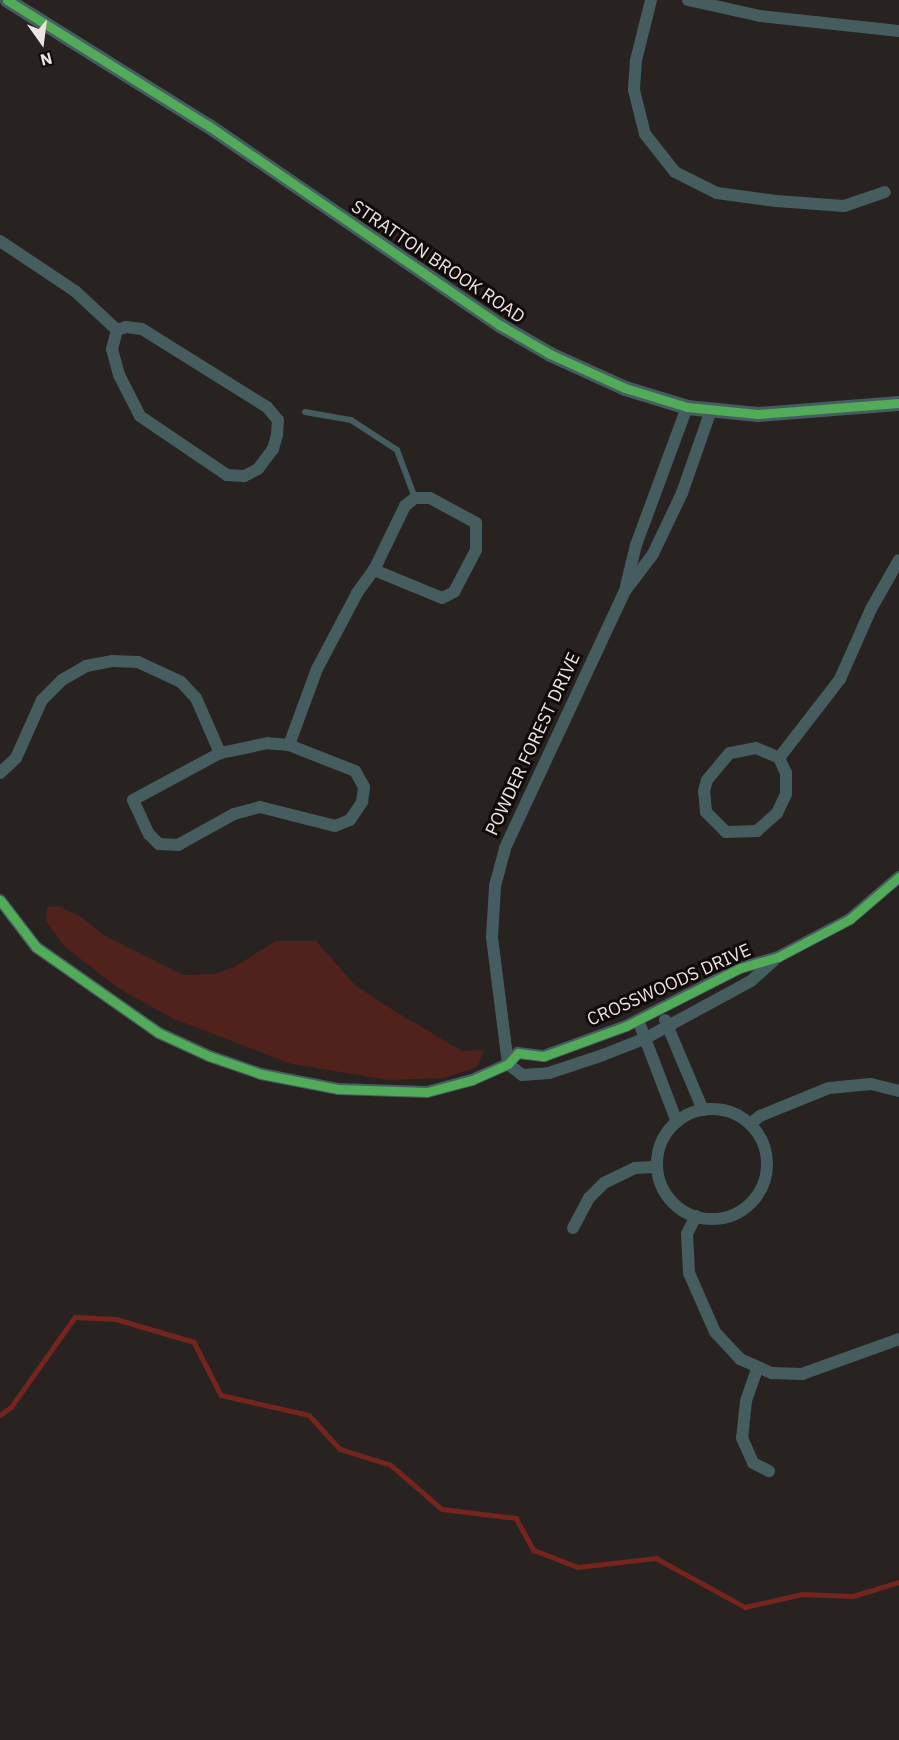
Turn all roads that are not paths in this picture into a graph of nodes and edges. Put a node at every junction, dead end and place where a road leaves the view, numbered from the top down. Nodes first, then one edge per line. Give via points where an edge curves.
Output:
1 (7, 0) edge
2 (651, 0) edge
3 (688, 0) edge
4 (899, 31) edge
5 (885, 192) dead end
6 (0, 241) edge
7 (117, 330) junction
8 (899, 402) edge
9 (687, 407) junction
10 (711, 410) junction
11 (305, 412) dead end
12 (416, 498) junction
13 (899, 560) edge
14 (374, 570) junction
15 (625, 591) junction
16 (289, 745) junction
17 (220, 753) junction
18 (779, 758) junction
19 (0, 773) edge
20 (899, 877) edge
21 (0, 900) edge
22 (778, 957) junction
23 (660, 1010) junction
24 (638, 1020) junction
25 (668, 1026) junction
26 (646, 1038) junction
27 (508, 1064) junction
28 (899, 1091) edge
29 (703, 1110) junction
30 (677, 1122) junction
31 (750, 1124) junction
32 (657, 1167) junction
33 (696, 1216) junction
34 (573, 1228) dead end
35 (899, 1339) edge
36 (757, 1369) junction
37 (769, 1471) dead end

1 - 9 street, STRATTON BROOK ROAD via 209,126 500,325 550,354 626,388
2 - 5 street via 636,60 634,90 645,134 675,172 717,194 776,201 844,206
3 - 4 street via 760,16
6 - 7 street via 75,291
7 - 7 street via 142,329 267,407 278,420 277,435 273,449 258,469 244,476 227,475 140,416 119,375 112,349
8 - 10 street, STRATTON BROOK ROAD via 787,413
9 - 10 street, STRATTON BROOK ROAD
9 - 15 street, POWDER FOREST DRIVE via 636,545
10 - 15 street, POWDER FOREST DRIVE via 682,493 653,554
11 - 12 lane via 351,420 397,450
12 - 14 street via 405,506
12 - 14 street via 430,498 476,523 476,550 454,592 441,598
13 - 18 street via 871,609 840,679
14 - 16 street via 357,593 316,669
15 - 27 street, POWDER FOREST DRIVE via 505,848 495,886 492,937
16 - 17 street via 268,743
16 - 17 street via 355,771 364,787 362,802 350,820 335,826 322,825 286,811 260,807 234,814 178,845 159,844 149,834 133,800
17 - 19 street via 196,698 181,682 138,662 112,661 86,666 62,680 42,700 16,758
18 - 18 street via 756,748 742,749 721,761 704,792 706,812 718,828 747,834 772,818 786,794 786,773
20 - 22 street, CROSSWOODS DRIVE via 850,919
21 - 27 street via 36,947 150,1027 209,1056 261,1074 338,1089 427,1092 452,1088
22 - 23 street, CROSSWOODS DRIVE via 740,968
22 - 25 street, CROSSWOODS DRIVE via 751,981
23 - 24 street, CROSSWOODS DRIVE
23 - 25 street
24 - 26 street
24 - 27 street, CROSSWOODS DRIVE via 544,1056 518,1053
25 - 26 street, CROSSWOODS DRIVE
25 - 29 street
26 - 27 street, CROSSWOODS DRIVE via 549,1073 522,1075
26 - 30 street
28 - 31 street via 871,1084 828,1088
29 - 30 street
29 - 31 street via 728,1112
30 - 32 street via 659,1150
31 - 33 street via 766,1152 767,1168 755,1198 728,1216
32 - 33 street via 669,1197
32 - 34 street via 635,1168 604,1183 584,1205
33 - 36 street via 687,1234 687,1256 703,1310 725,1347
35 - 36 street via 802,1374
36 - 37 street via 746,1401 742,1438 753,1463

